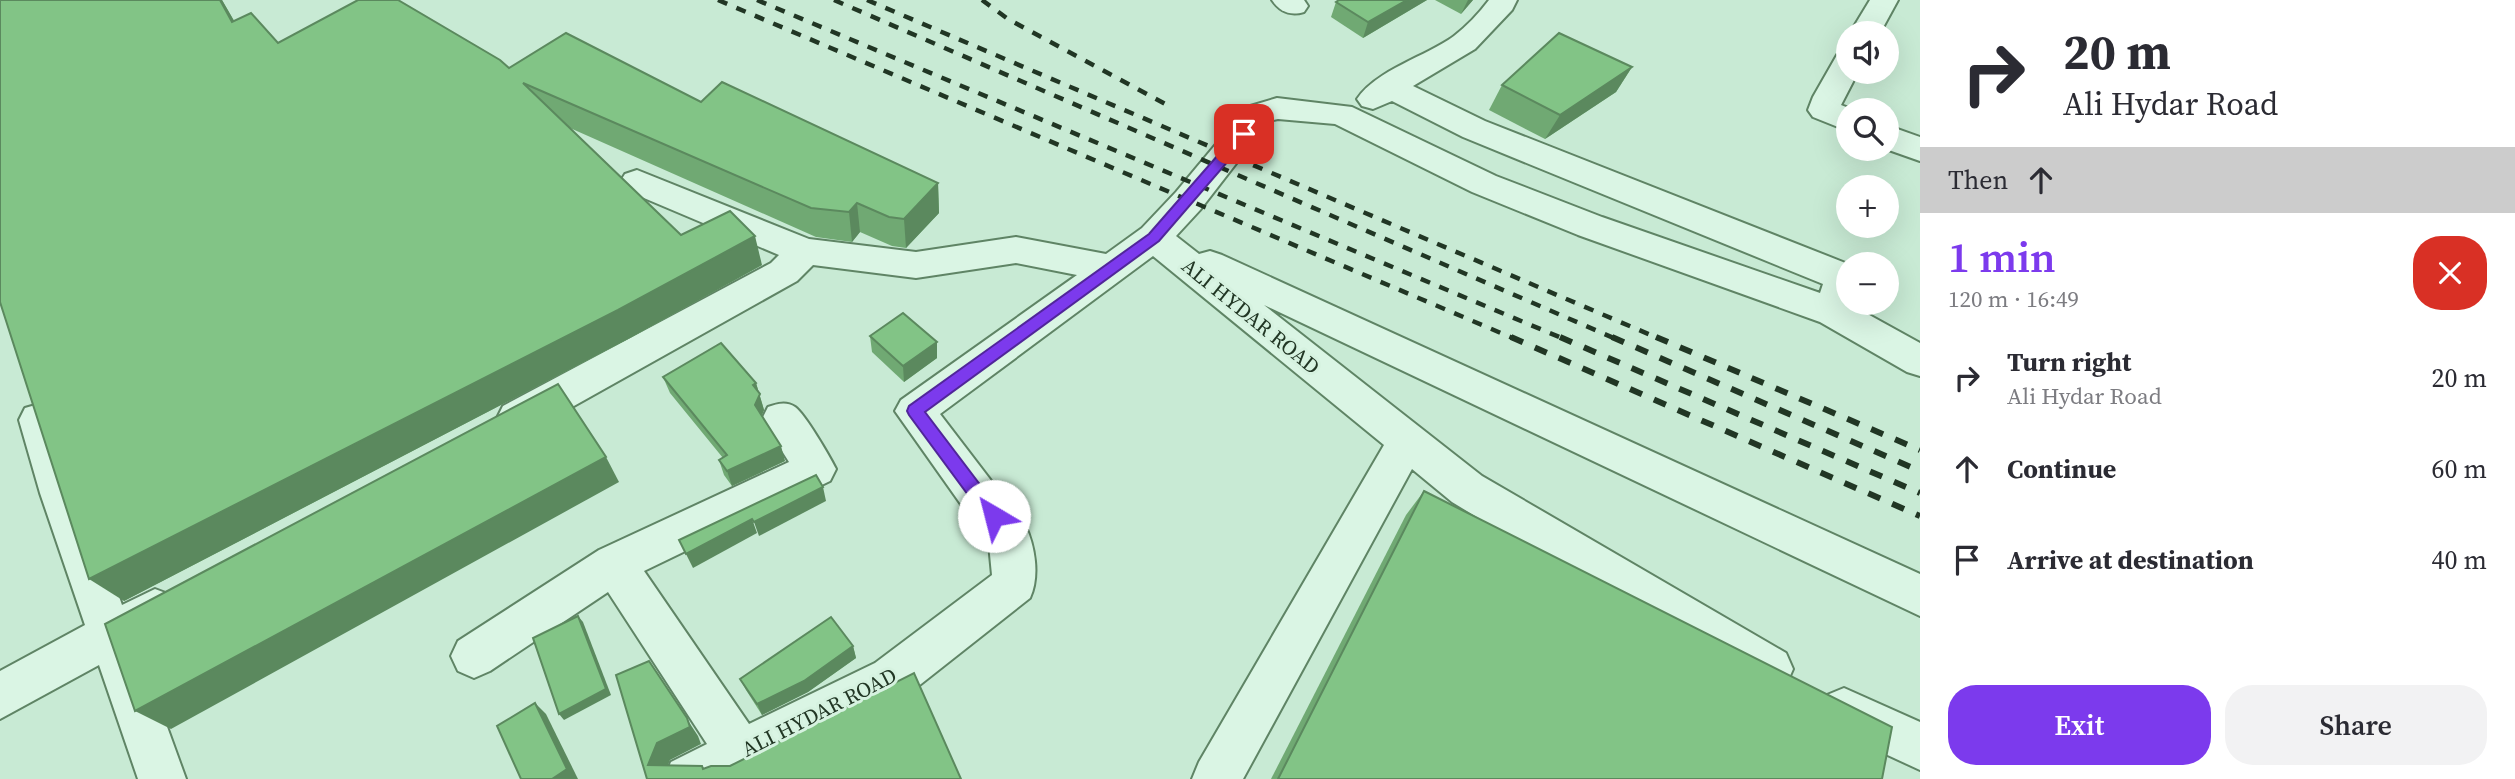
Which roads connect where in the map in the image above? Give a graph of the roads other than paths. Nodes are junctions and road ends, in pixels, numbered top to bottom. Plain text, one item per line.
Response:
1 (1503, 0) edge
2 (1884, 0) edge
3 (1872, 21) edge
4 (1836, 83) edge
5 (1390, 87) junction
6 (1341, 114) junction
7 (1836, 115) edge
8 (1899, 141) edge
9 (1920, 150) edge
10 (637, 182) dead end
11 (1154, 237) junction
12 (805, 251) junction
13 (1112, 268) junction
14 (1833, 312) junction
15 (1920, 361) edge
16 (29, 388) edge
17 (782, 419) dead end
18 (487, 435) edge
19 (1407, 441) junction
20 (614, 565) junction
21 (184, 595) edge
22 (1920, 596) edge
23 (112, 636) junction
24 (474, 656) dead end
25 (0, 696) edge
26 (1920, 746) edge
27 (740, 752) junction
28 (162, 779) edge
29 (688, 779) edge
30 (1216, 779) edge

1 - 5 street
2 - 3 street
4 - 7 street
5 - 6 street
5 - 14 street
6 - 11 street
6 - 14 street
8 - 9 street
10 - 12 street
11 - 13 street, ALI HYDAR ROAD
11 - 19 street, ALI HYDAR ROAD
11 - 22 street
12 - 13 street
12 - 18 street
13 - 27 street, ALI HYDAR ROAD
14 - 15 street
16 - 23 street
17 - 20 street
19 - 26 street, ALI HYDAR ROAD
19 - 30 street
20 - 24 street
20 - 27 street
21 - 23 street
23 - 25 street
23 - 28 street
27 - 29 street, ALI HYDAR ROAD

